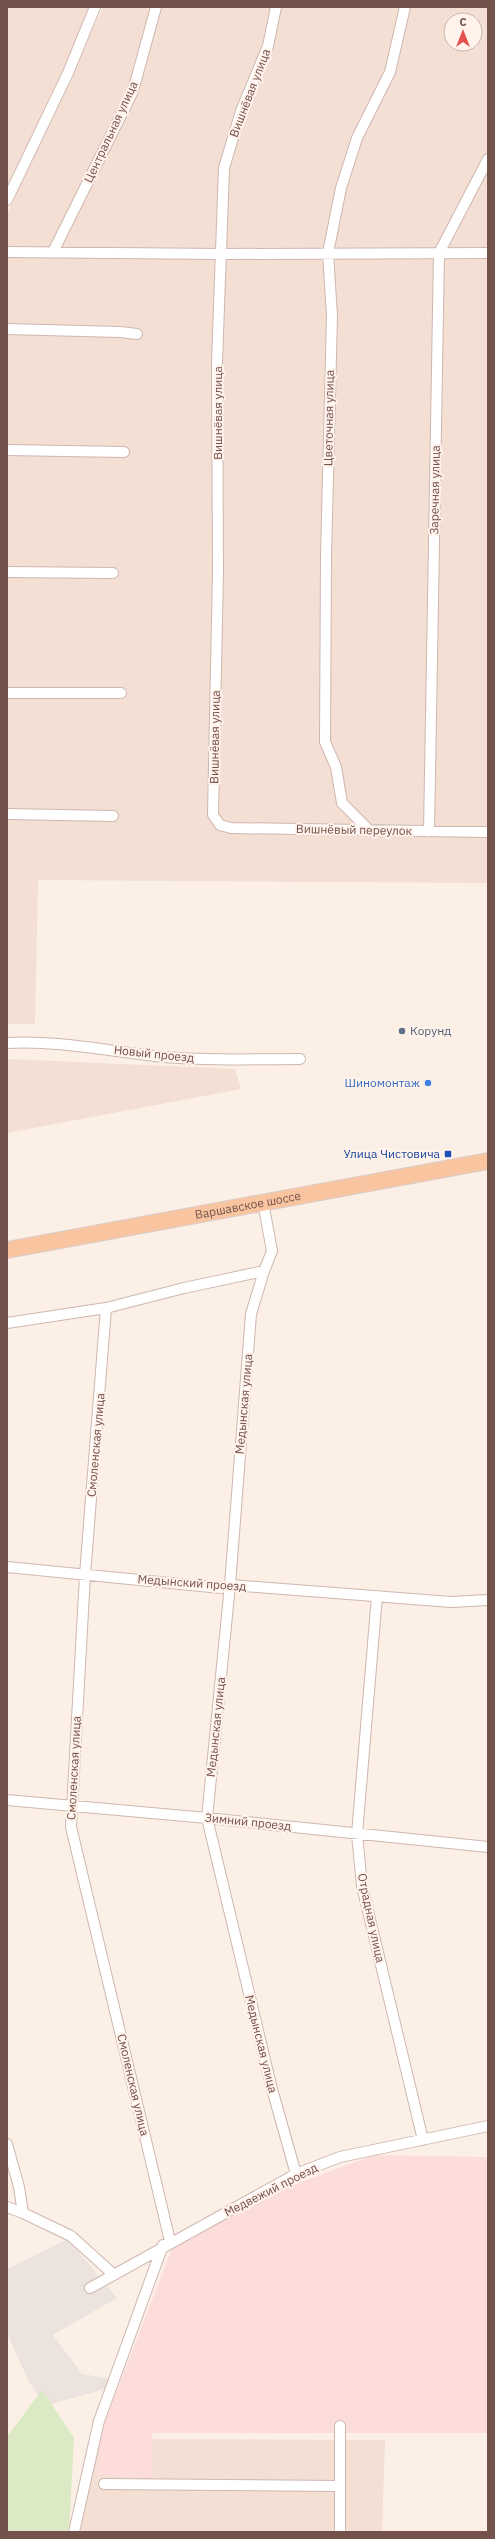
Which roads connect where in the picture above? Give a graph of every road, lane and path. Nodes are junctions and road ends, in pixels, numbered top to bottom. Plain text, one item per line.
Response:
1 (95, 7) edge
2 (156, 7) edge
3 (276, 7) edge
4 (405, 7) edge
5 (488, 160) edge
6 (7, 200) edge
7 (7, 252) edge
8 (53, 252) junction
9 (328, 253) junction
10 (439, 253) junction
11 (488, 253) edge
12 (221, 254) junction
13 (7, 329) edge
14 (137, 334) dead end
15 (7, 450) edge
16 (124, 452) dead end
17 (7, 572) edge
18 (113, 573) dead end
19 (7, 693) edge
20 (120, 693) dead end
21 (7, 814) edge
22 (113, 816) dead end
23 (220, 825) joint
24 (368, 829) junction
25 (430, 832) junction
26 (488, 832) edge
27 (7, 1043) edge
28 (300, 1059) dead end
29 (488, 1161) edge
30 (263, 1202) junction
31 (7, 1250) edge
32 (264, 1271) junction
33 (106, 1308) junction
34 (7, 1323) edge
35 (7, 1567) edge
36 (85, 1575) junction
37 (230, 1585) junction
38 (377, 1596) junction
39 (488, 1600) edge
40 (7, 1800) edge
41 (71, 1806) junction
42 (207, 1818) junction
43 (357, 1834) junction
44 (488, 1847) edge
45 (488, 2126) edge
46 (423, 2140) junction
47 (7, 2144) edge
48 (296, 2174) junction
49 (7, 2206) edge
50 (23, 2213) junction
51 (167, 2243) junction
52 (113, 2274) junction
53 (90, 2288) dead end
54 (340, 2426) dead end
55 (104, 2484) dead end
56 (340, 2486) junction
57 (74, 2532) edge
58 (340, 2532) edge

1 - 6 street
2 - 8 street, Центральная улица
3 - 12 street, Вишнёвая улица
4 - 9 street, Цветочная улица
5 - 10 street, Заречная улица
7 - 8 street
8 - 12 street
9 - 10 street
9 - 12 street
9 - 24 street, Цветочная улица
10 - 11 street
10 - 25 street, Заречная улица
12 - 23 street, Вишнёвая улица
13 - 14 street
15 - 16 street
17 - 18 street
19 - 20 street
21 - 22 street
23 - 24 street, Вишнёвый переулок
24 - 25 street, Вишнёвый переулок
25 - 26 street, Вишнёвый переулок
27 - 28 street, Новый проезд
29 - 30 main road, Варшавское шоссе
30 - 31 main road, Варшавское шоссе
30 - 32 street, Медынская улица
32 - 33 street
32 - 37 street, Медынская улица
33 - 34 street
33 - 36 street, Смоленская улица
35 - 36 street, Медынский проезд
36 - 37 street, Медынский проезд
36 - 41 street, Смоленская улица
37 - 38 street, Медынский проезд
37 - 42 street, Медынская улица
38 - 39 street, Медынский проезд
38 - 43 street, Отрадная улица
40 - 41 street, Зимний проезд
41 - 42 street, Зимний проезд
41 - 51 street, Смоленская улица
42 - 43 street, Зимний проезд
42 - 48 street, Медынская улица
43 - 44 street, Зимний проезд
43 - 46 street, Отрадная улица
45 - 46 street, Медвежий проезд
46 - 48 street, Медвежий проезд
47 - 50 street
48 - 51 street, Медвежий проезд
49 - 50 street
50 - 52 street
51 - 52 street, Медвежий проезд
51 - 57 street
52 - 53 street, Медвежий проезд
54 - 56 street
55 - 56 street
56 - 58 street

